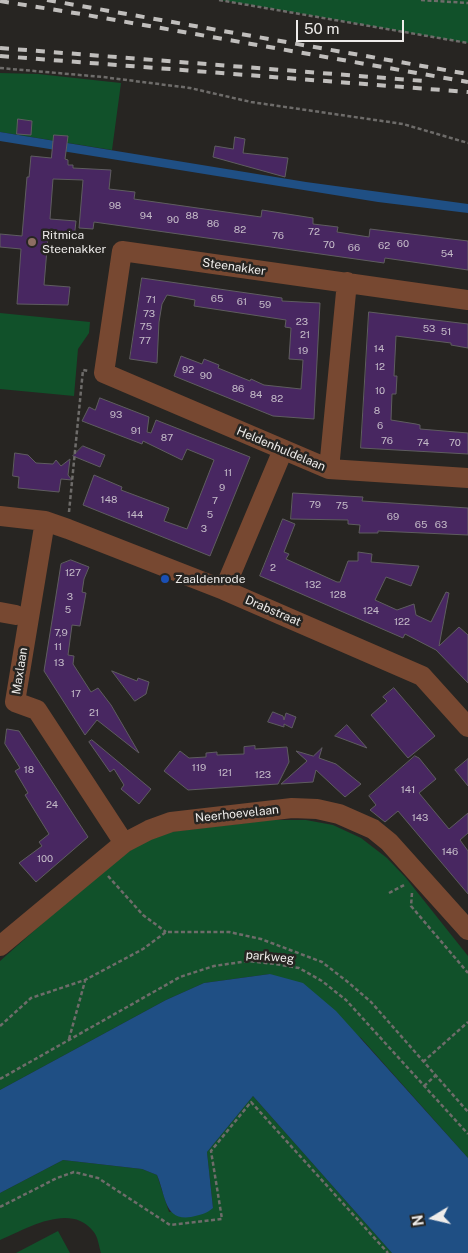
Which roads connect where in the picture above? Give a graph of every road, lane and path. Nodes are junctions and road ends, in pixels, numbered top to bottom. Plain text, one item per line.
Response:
1 (219, 0) edge
2 (421, 0) edge
3 (468, 4) edge
4 (468, 42) edge
5 (0, 68) edge
6 (468, 143) edge
7 (347, 282) junction
8 (468, 300) edge
9 (104, 374) junction
10 (283, 450) junction
11 (330, 469) junction
12 (468, 478) edge
13 (0, 516) edge
14 (45, 521) junction
15 (68, 528) junction
16 (224, 590) junction
17 (8, 704) edge
18 (468, 727) edge
19 (124, 843) junction
20 (99, 865) junction
21 (414, 875) junction
22 (389, 893) dead end
23 (468, 930) edge
24 (166, 932) junction
25 (0, 946) edge
26 (468, 973) edge
27 (85, 980) junction
28 (468, 1022) edge
29 (0, 1026) edge
30 (69, 1040) junction
31 (423, 1062) junction
32 (435, 1076) junction
33 (0, 1079) edge
34 (424, 1086) junction
35 (468, 1112) edge
36 (468, 1134) edge
37 (0, 1207) edge
38 (388, 1253) edge

1 - 4 path
2 - 3 path
5 - 6 path
7 - 8 street, Steenakker
7 - 9 street, Steenakker
7 - 11 street
9 - 10 street, Heldenhuldelaan
9 - 15 path
10 - 11 street, Heldenhuldelaan
10 - 16 street
11 - 12 street, Heldenhuldelaan
13 - 14 street, Drabstraat
14 - 15 street, Drabstraat
14 - 17 street, Maxlaan
15 - 16 street, Drabstraat
16 - 18 street, Drabstraat
17 - 19 street, Maxlaan
19 - 20 street, Neerhoevelaan
19 - 21 street, Neerhoevelaan
20 - 24 path
20 - 25 street, Neerhoevelaan
21 - 22 path
21 - 23 street, Neerhoevelaan
21 - 26 path
24 - 27 path
24 - 31 path
27 - 29 path
27 - 30 path
28 - 31 path
30 - 33 path, parkweg
30 - 34 path, parkweg
31 - 32 path
32 - 34 path
32 - 35 path
34 - 36 path, parkweg
37 - 38 path

